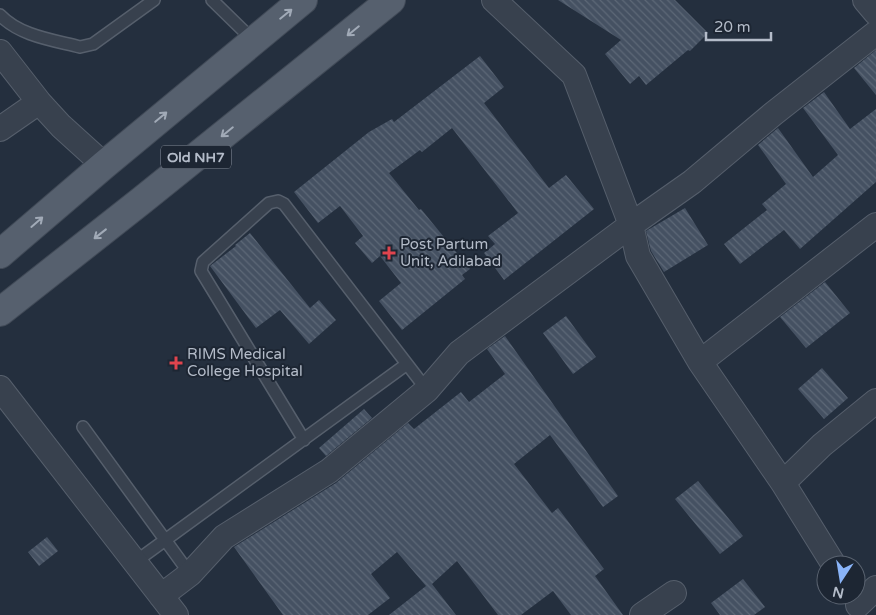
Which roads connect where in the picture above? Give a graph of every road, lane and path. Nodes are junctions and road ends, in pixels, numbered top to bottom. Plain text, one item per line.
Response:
1 (154, 0) edge
2 (212, 0) edge
3 (303, 0) edge
4 (391, 0) edge
5 (494, 0) edge
6 (865, 0) edge
7 (876, 13) edge
8 (0, 15) edge
9 (876, 33) edge
10 (254, 41) junction
11 (0, 52) edge
12 (39, 102) junction
13 (0, 129) edge
14 (104, 165) junction
15 (631, 225) junction
16 (876, 225) edge
17 (0, 254) edge
18 (0, 312) edge
19 (700, 362) junction
20 (407, 364) junction
21 (0, 388) edge
22 (427, 390) junction
23 (876, 401) edge
24 (83, 427) dead end
25 (304, 440) junction
26 (784, 483) junction
27 (164, 540) junction
28 (828, 555) edge
29 (135, 562) junction
30 (190, 574) junction
31 (876, 588) edge
32 (674, 593) dead end
33 (161, 596) junction
34 (866, 597) edge
35 (176, 615) edge
36 (642, 615) edge

1 - 8 lane
2 - 10 lane
10 -> 3 main road, Old NH7
4 -> 18 main road, Old NH7
5 - 15 street
6 - 7 street
9 - 15 street
14 -> 10 main road, Old NH7
11 - 12 street
12 - 13 street
12 - 14 street
17 -> 14 main road, Old NH7
15 - 19 street
15 - 22 street
16 - 19 street
19 - 26 street
20 - 22 lane
20 - 25 lane
20 - 25 lane
21 - 29 street
22 - 30 street
23 - 26 street
24 - 27 lane
25 - 27 lane
26 - 28 street
27 - 29 lane
27 - 30 lane
29 - 33 street
30 - 33 street
31 - 34 street
32 - 36 street
33 - 35 street

